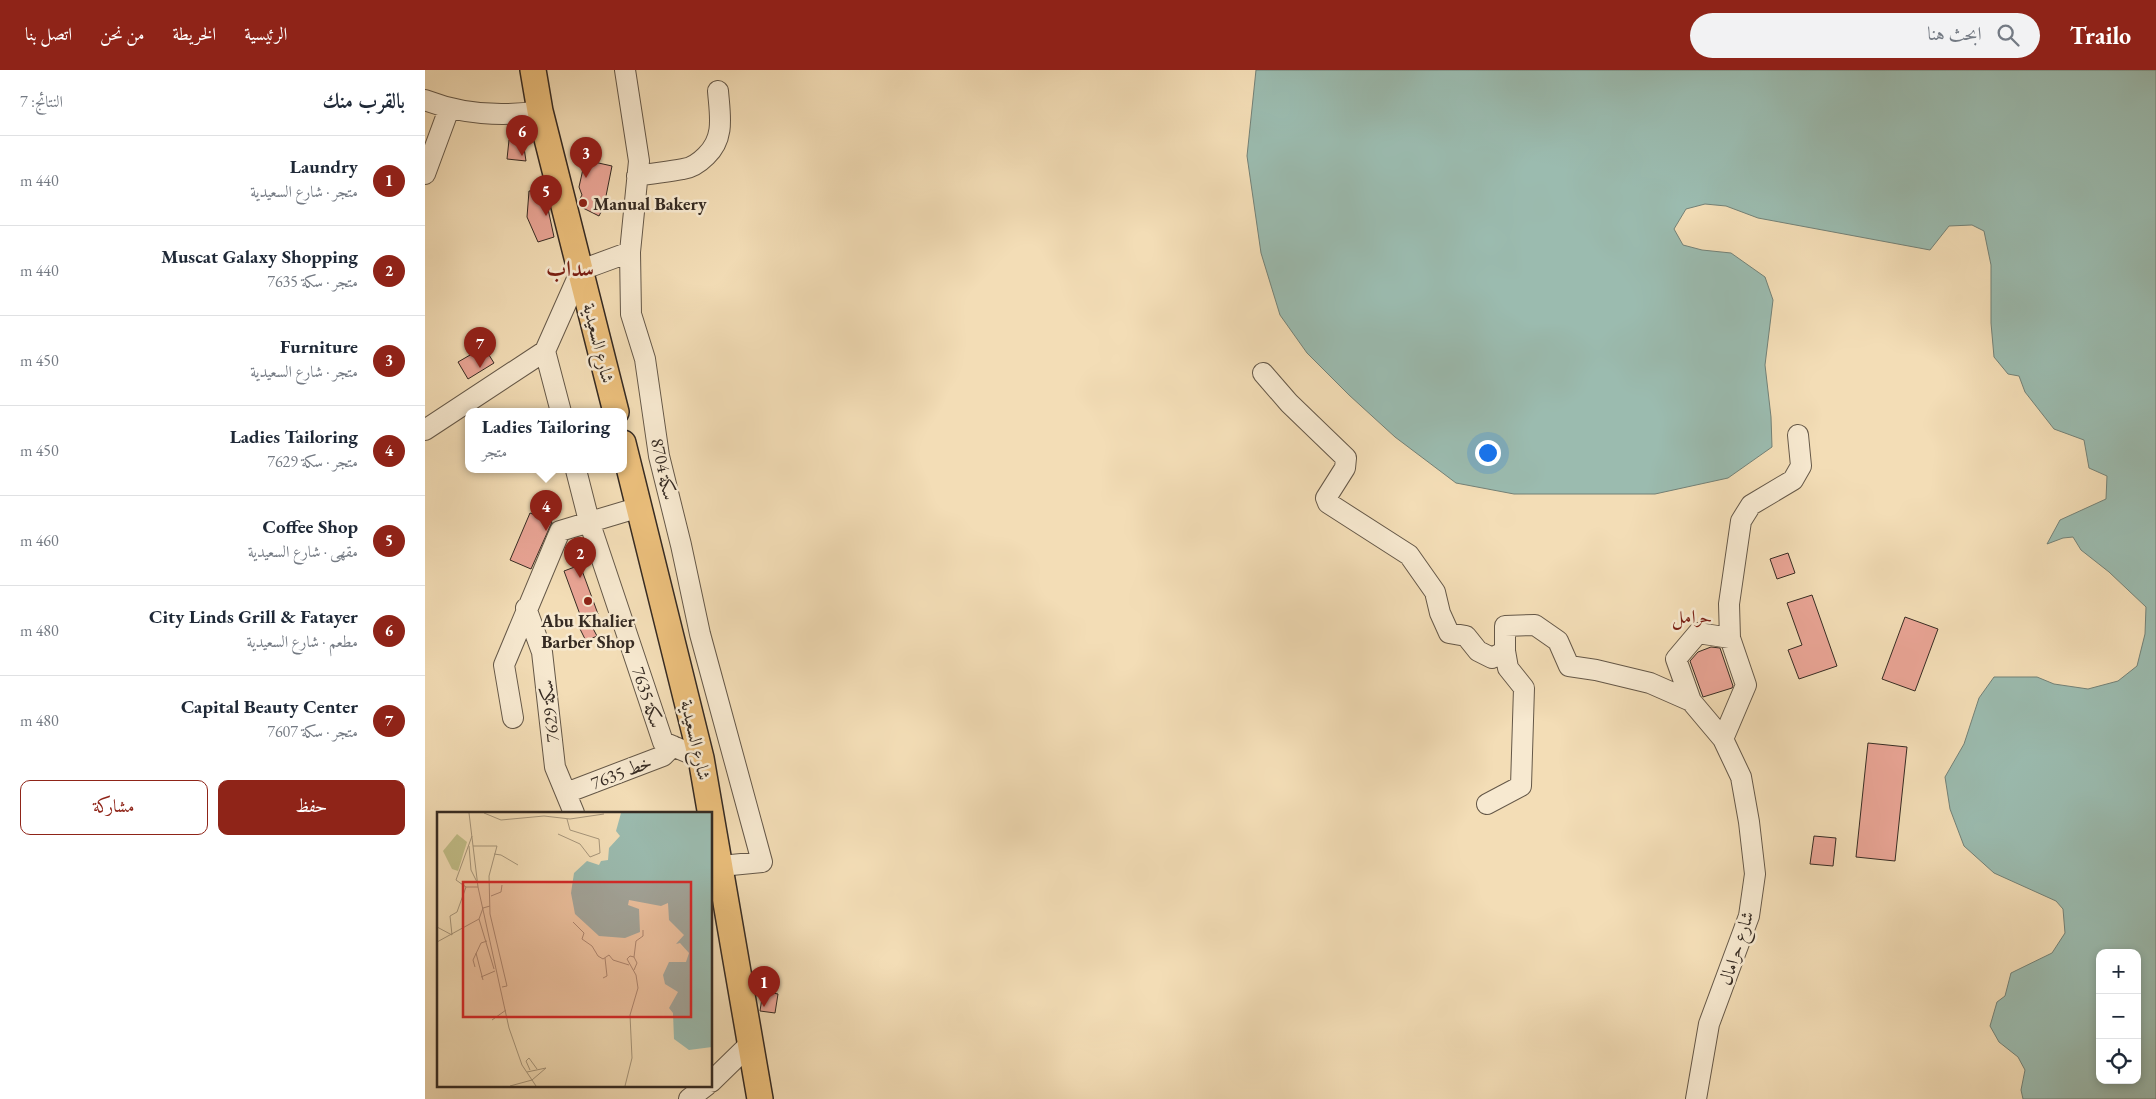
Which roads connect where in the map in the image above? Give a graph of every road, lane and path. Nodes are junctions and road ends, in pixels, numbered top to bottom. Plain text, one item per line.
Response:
1 (533, 70) edge
2 (625, 70) edge
3 (718, 91) dead end
4 (425, 100) edge
5 (449, 109) junction
6 (540, 111) junction
7 (425, 174) edge
8 (637, 176) junction
9 (630, 252) junction
10 (581, 270) junction
11 (545, 351) junction
12 (1263, 373) dead end
13 (560, 408) edge
14 (615, 408) edge
15 (425, 430) edge
16 (1798, 435) dead end
17 (627, 454) edge
18 (659, 456) junction
19 (627, 458) edge
20 (577, 473) edge
21 (640, 507) junction
22 (589, 521) junction
23 (527, 608) junction
24 (1729, 638) junction
25 (1505, 650) junction
26 (1691, 702) junction
27 (513, 718) dead end
28 (1723, 738) junction
29 (673, 746) junction
30 (701, 758) junction
31 (566, 793) junction
32 (1487, 804) dead end
33 (574, 812) edge
34 (711, 812) edge
35 (713, 823) edge
36 (721, 866) junction
37 (749, 1044) junction
38 (713, 1080) edge
39 (706, 1086) edge
40 (689, 1099) edge
41 (760, 1099) edge
42 (1696, 1099) edge

1 - 6 main road, شارع السعيدية
2 - 8 street, سكة 8704
3 - 8 street
4 - 5 street
5 - 6 street
5 - 7 street
6 - 10 main road, شارع السعيدية
8 - 9 street, سكة 8704
9 - 10 street
9 - 18 street, سكة 8704
10 - 11 street
10 - 14 main road, شارع السعيدية
11 - 13 street
11 - 15 street
12 - 25 street
16 - 24 street
17 - 18 street
18 - 36 street, سكة 8704
19 - 21 main road, شارع السعيدية
20 - 22 street, سكة 7635
21 - 22 street, سكة 7629
21 - 30 main road, شارع السعيدية
22 - 23 street, سكة 7629
22 - 29 street, سكة 7635
23 - 27 street, سكة 7629
23 - 31 street, سكة 7629
24 - 26 street, شارع حرامال
24 - 28 street
25 - 26 street
25 - 32 street
26 - 28 street, شارع حرامال
28 - 42 street, شارع حرامال
29 - 30 street, سكة 7635
29 - 31 street, 7635 خط
30 - 34 main road, شارع السعيدية
31 - 33 street, سكة 7629
35 - 36 main road, شارع السعيدية
36 - 37 main road, شارع السعيدية
37 - 38 street
37 - 41 main road, شارع السعيدية
39 - 40 street

